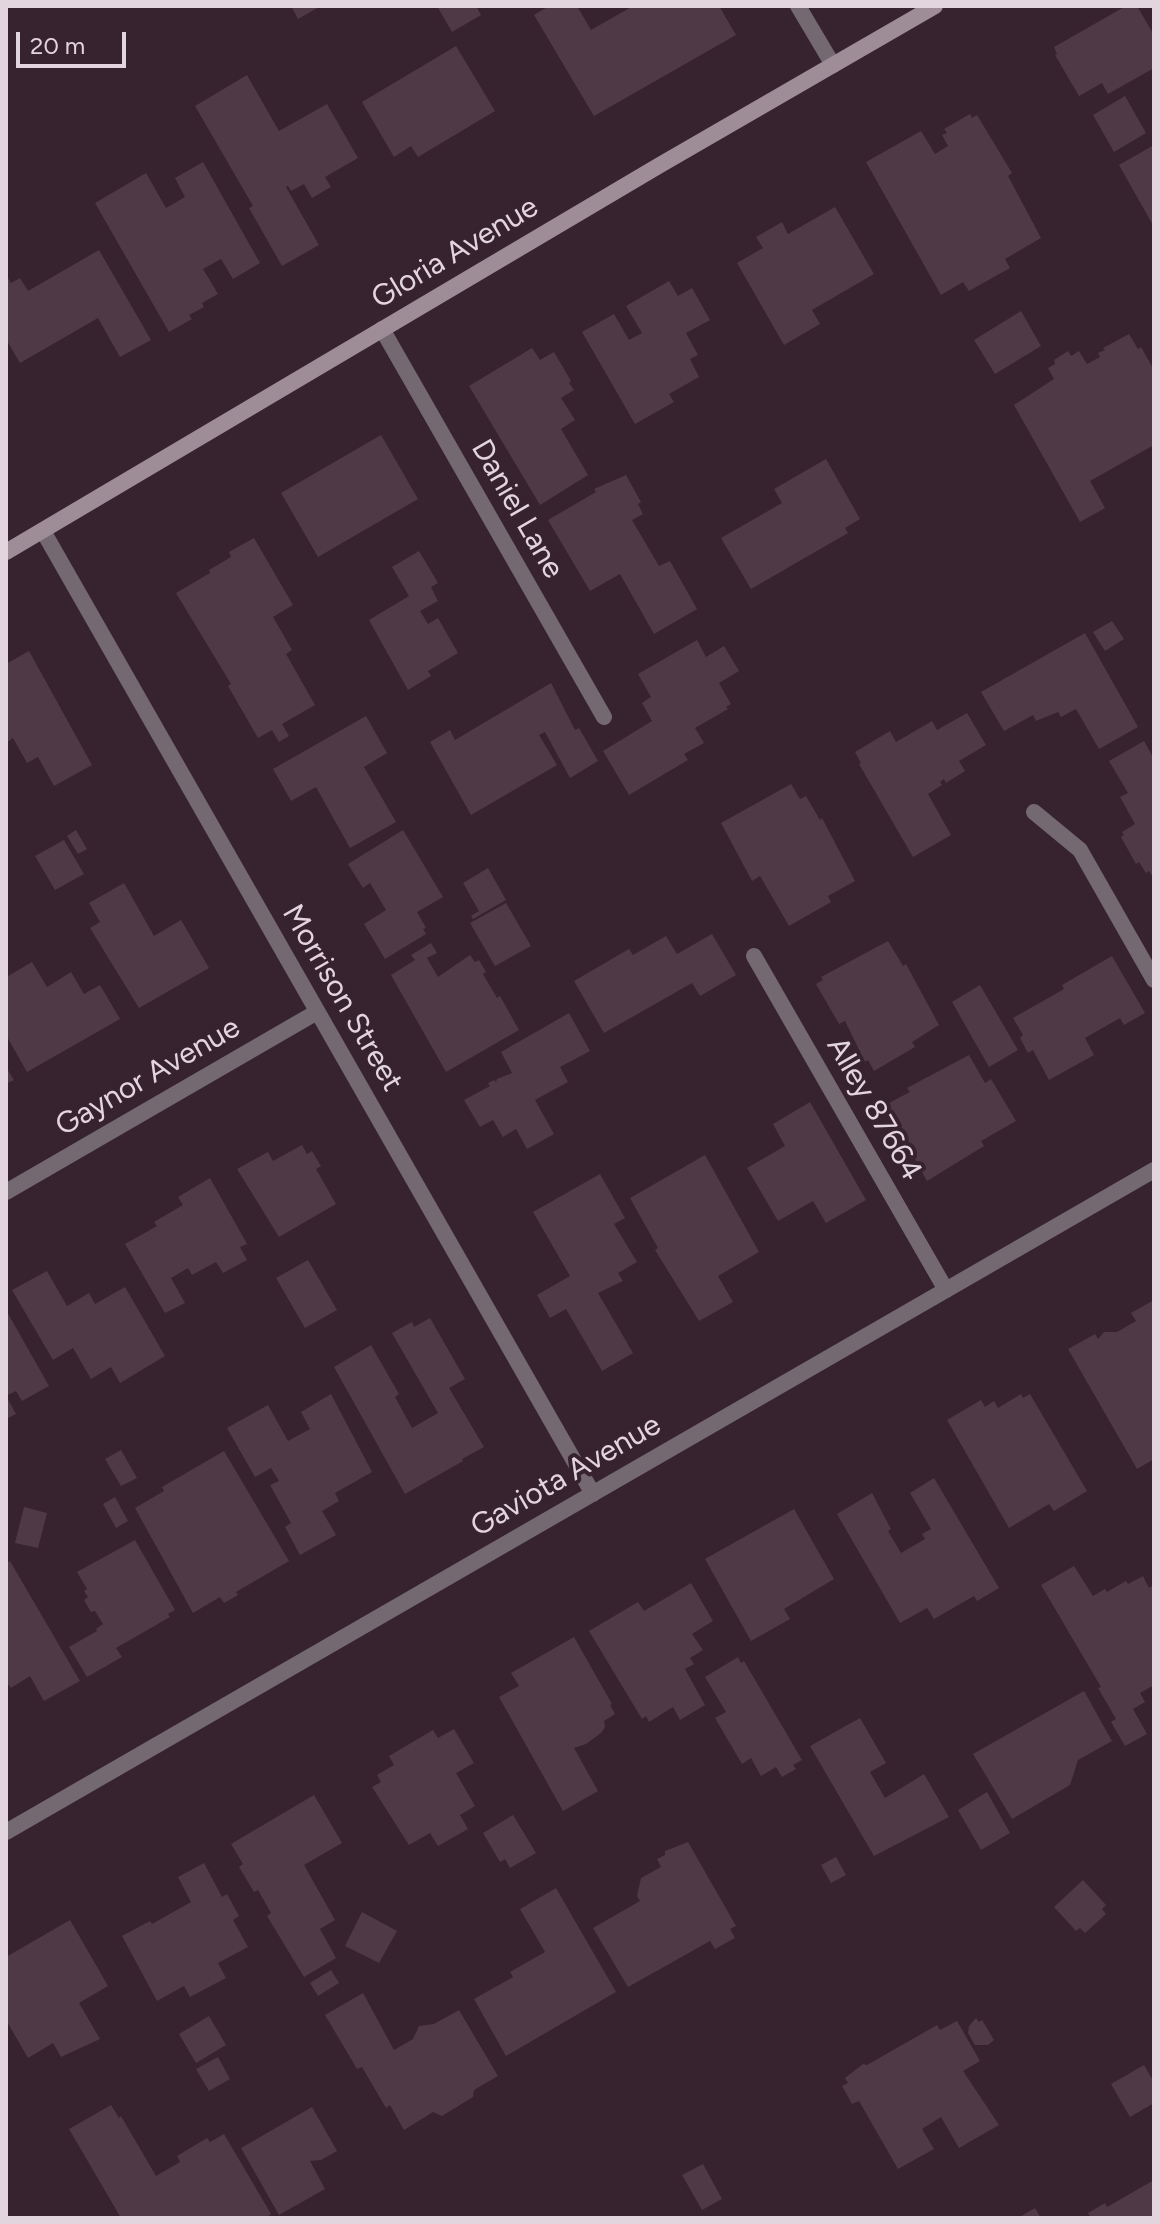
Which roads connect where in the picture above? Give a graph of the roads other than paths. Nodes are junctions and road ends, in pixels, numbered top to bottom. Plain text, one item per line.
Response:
1 (798, 6) edge
2 (935, 6) edge
3 (833, 65) junction
4 (382, 329) junction
5 (43, 531) junction
6 (6, 552) edge
7 (604, 717) dead end
8 (1034, 812) dead end
9 (754, 956) dead end
10 (1154, 980) edge
11 (317, 1012) junction
12 (1154, 1170) edge
13 (6, 1192) edge
14 (946, 1290) junction
15 (593, 1494) junction
16 (6, 1832) edge

1 - 3 street
2 - 3 street, Gloria Avenue
3 - 4 street, Gloria Avenue
4 - 5 street, Gloria Avenue
4 - 7 street, Daniel Lane
5 - 6 street, Gloria Avenue
5 - 11 street, Morrison Street
8 - 10 street
9 - 14 street, Alley 87664
11 - 13 street, Gaynor Avenue
11 - 15 street, Morrison Street
12 - 14 street, Gaviota Avenue
14 - 15 street, Gaviota Avenue
15 - 16 street, Gaviota Avenue

